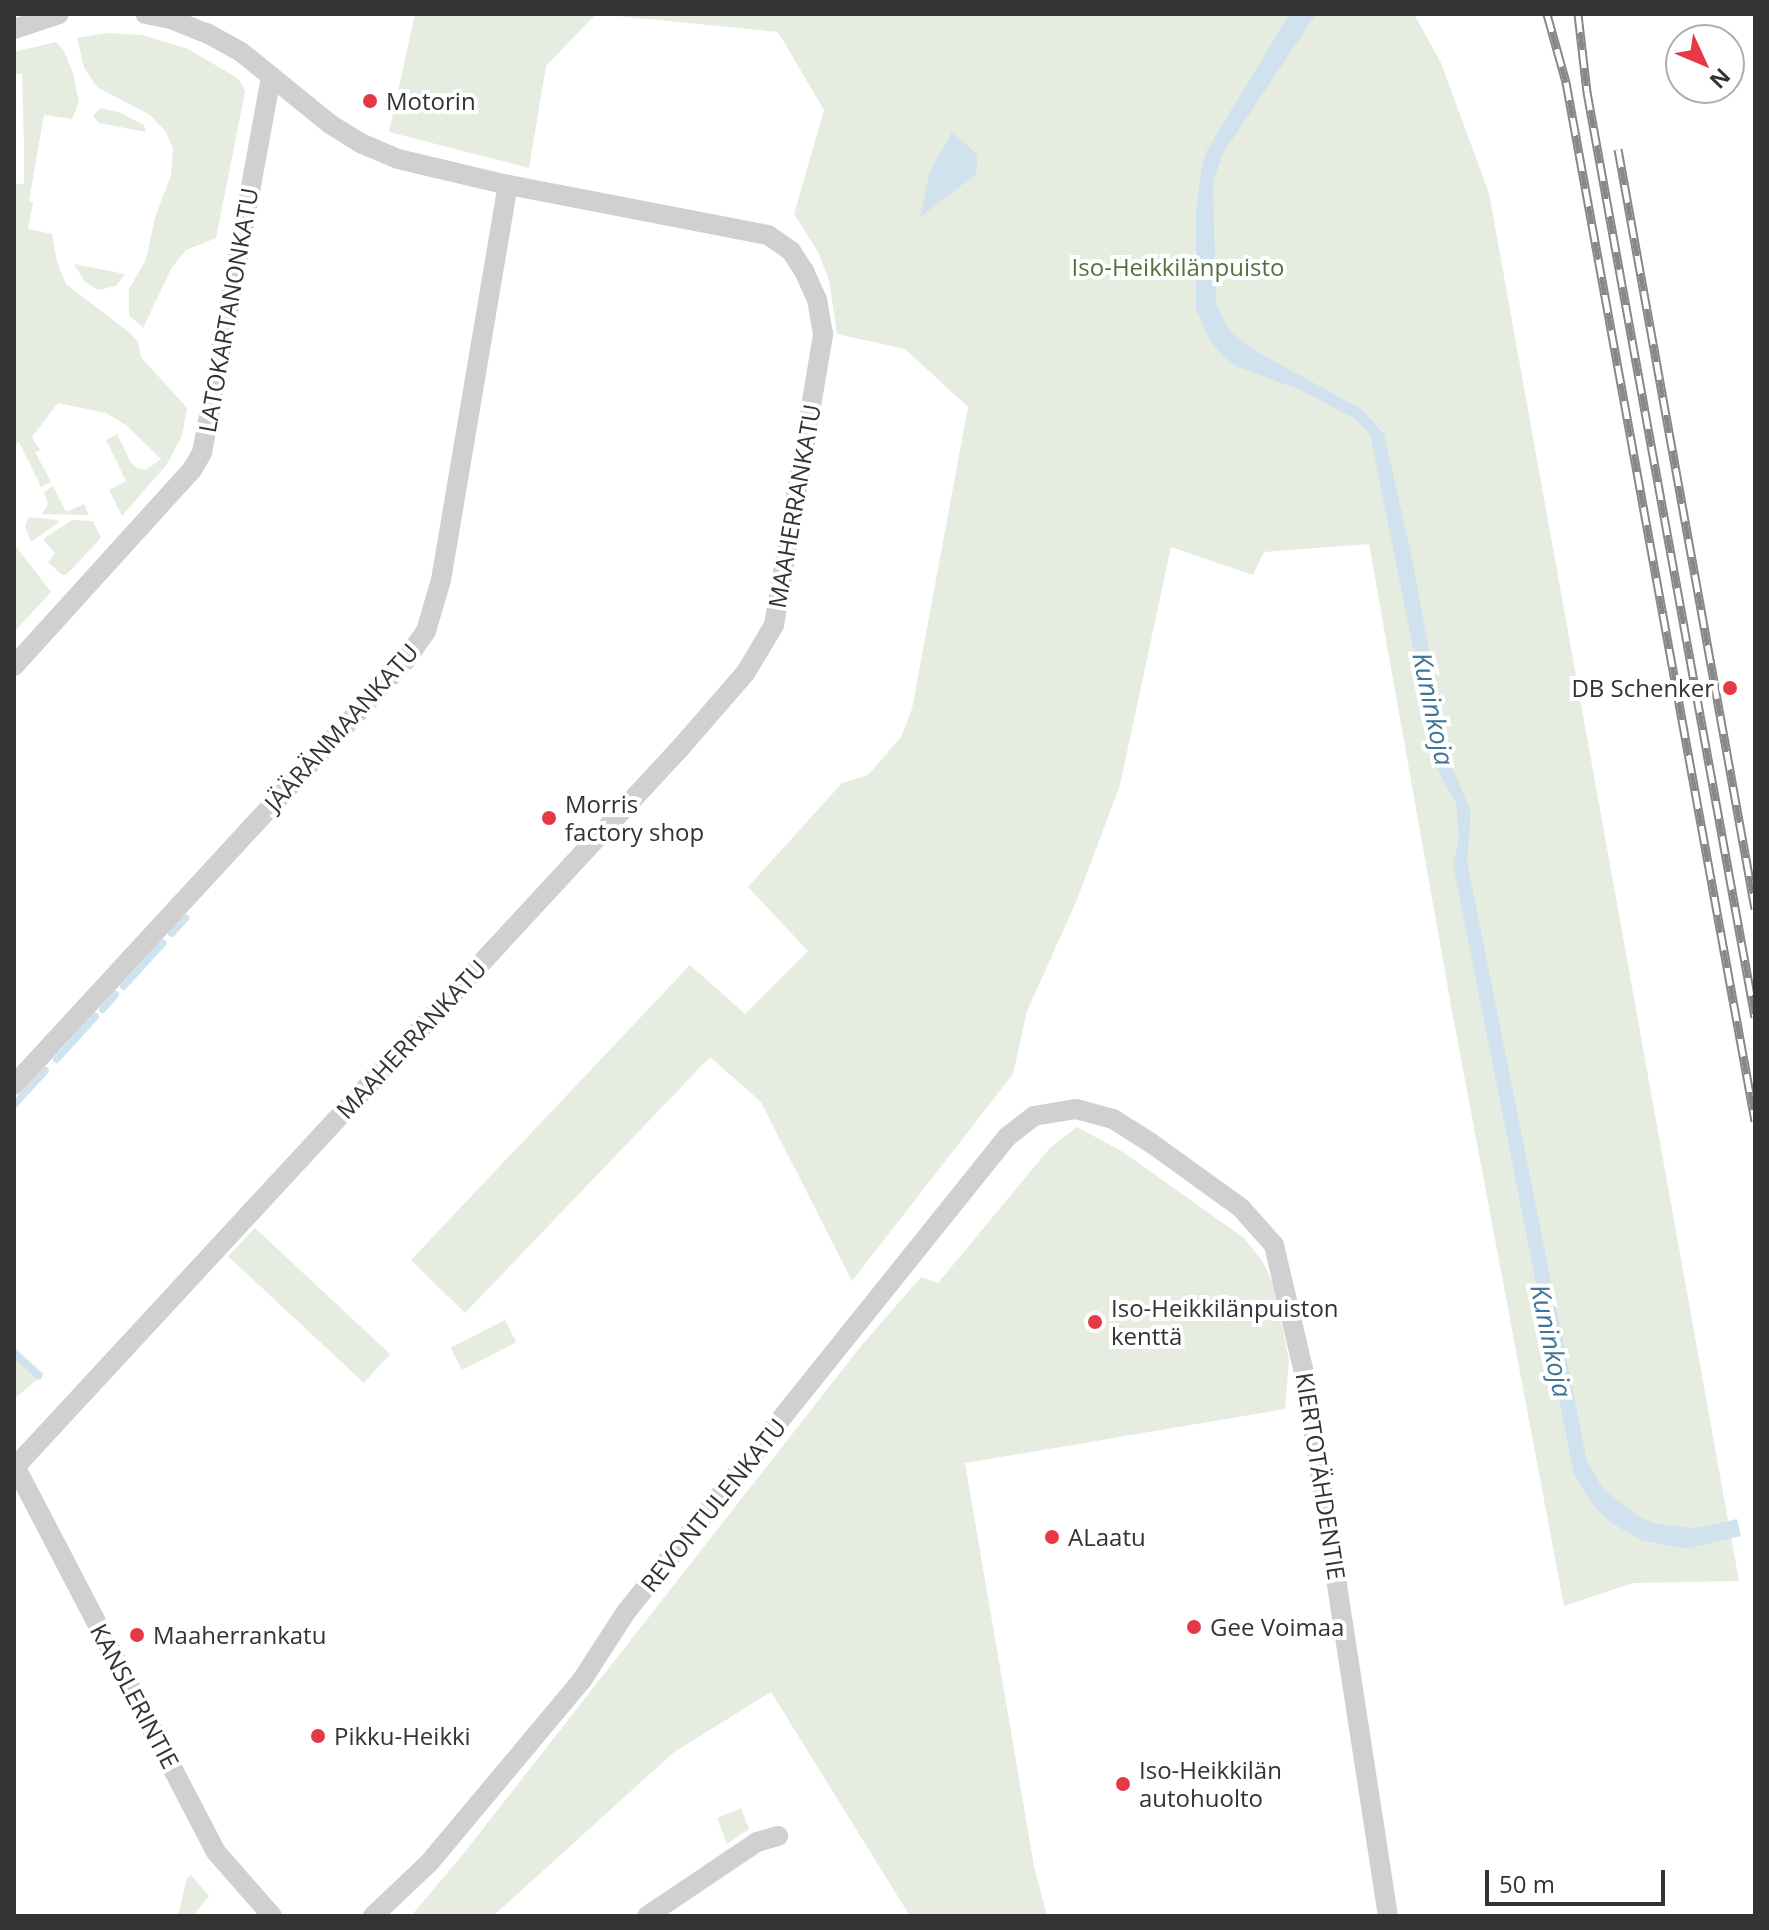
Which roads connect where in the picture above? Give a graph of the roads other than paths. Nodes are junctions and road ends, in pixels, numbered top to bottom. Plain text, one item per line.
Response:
1 (59, 14) edge
2 (145, 14) edge
3 (14, 29) edge
4 (271, 76) junction
5 (508, 185) junction
6 (14, 666) edge
7 (14, 1085) edge
8 (1063, 1110) joint
9 (15, 1465) edge
10 (778, 1836) dead end
11 (272, 1916) edge
12 (373, 1916) edge
13 (647, 1916) edge
14 (1388, 1916) edge

1 - 3 street
2 - 4 street, MAAHERRANKATU
4 - 5 street, MAAHERRANKATU
4 - 6 street, LATOKARTANONKATU
5 - 7 street, JÄÄRÄNMAANKATU
5 - 9 street, MAAHERRANKATU
8 - 12 street, REVONTULENKATU
8 - 14 street, KIERTOTÄHDENTIE
9 - 11 street, KANSLERINTIE
10 - 13 street

